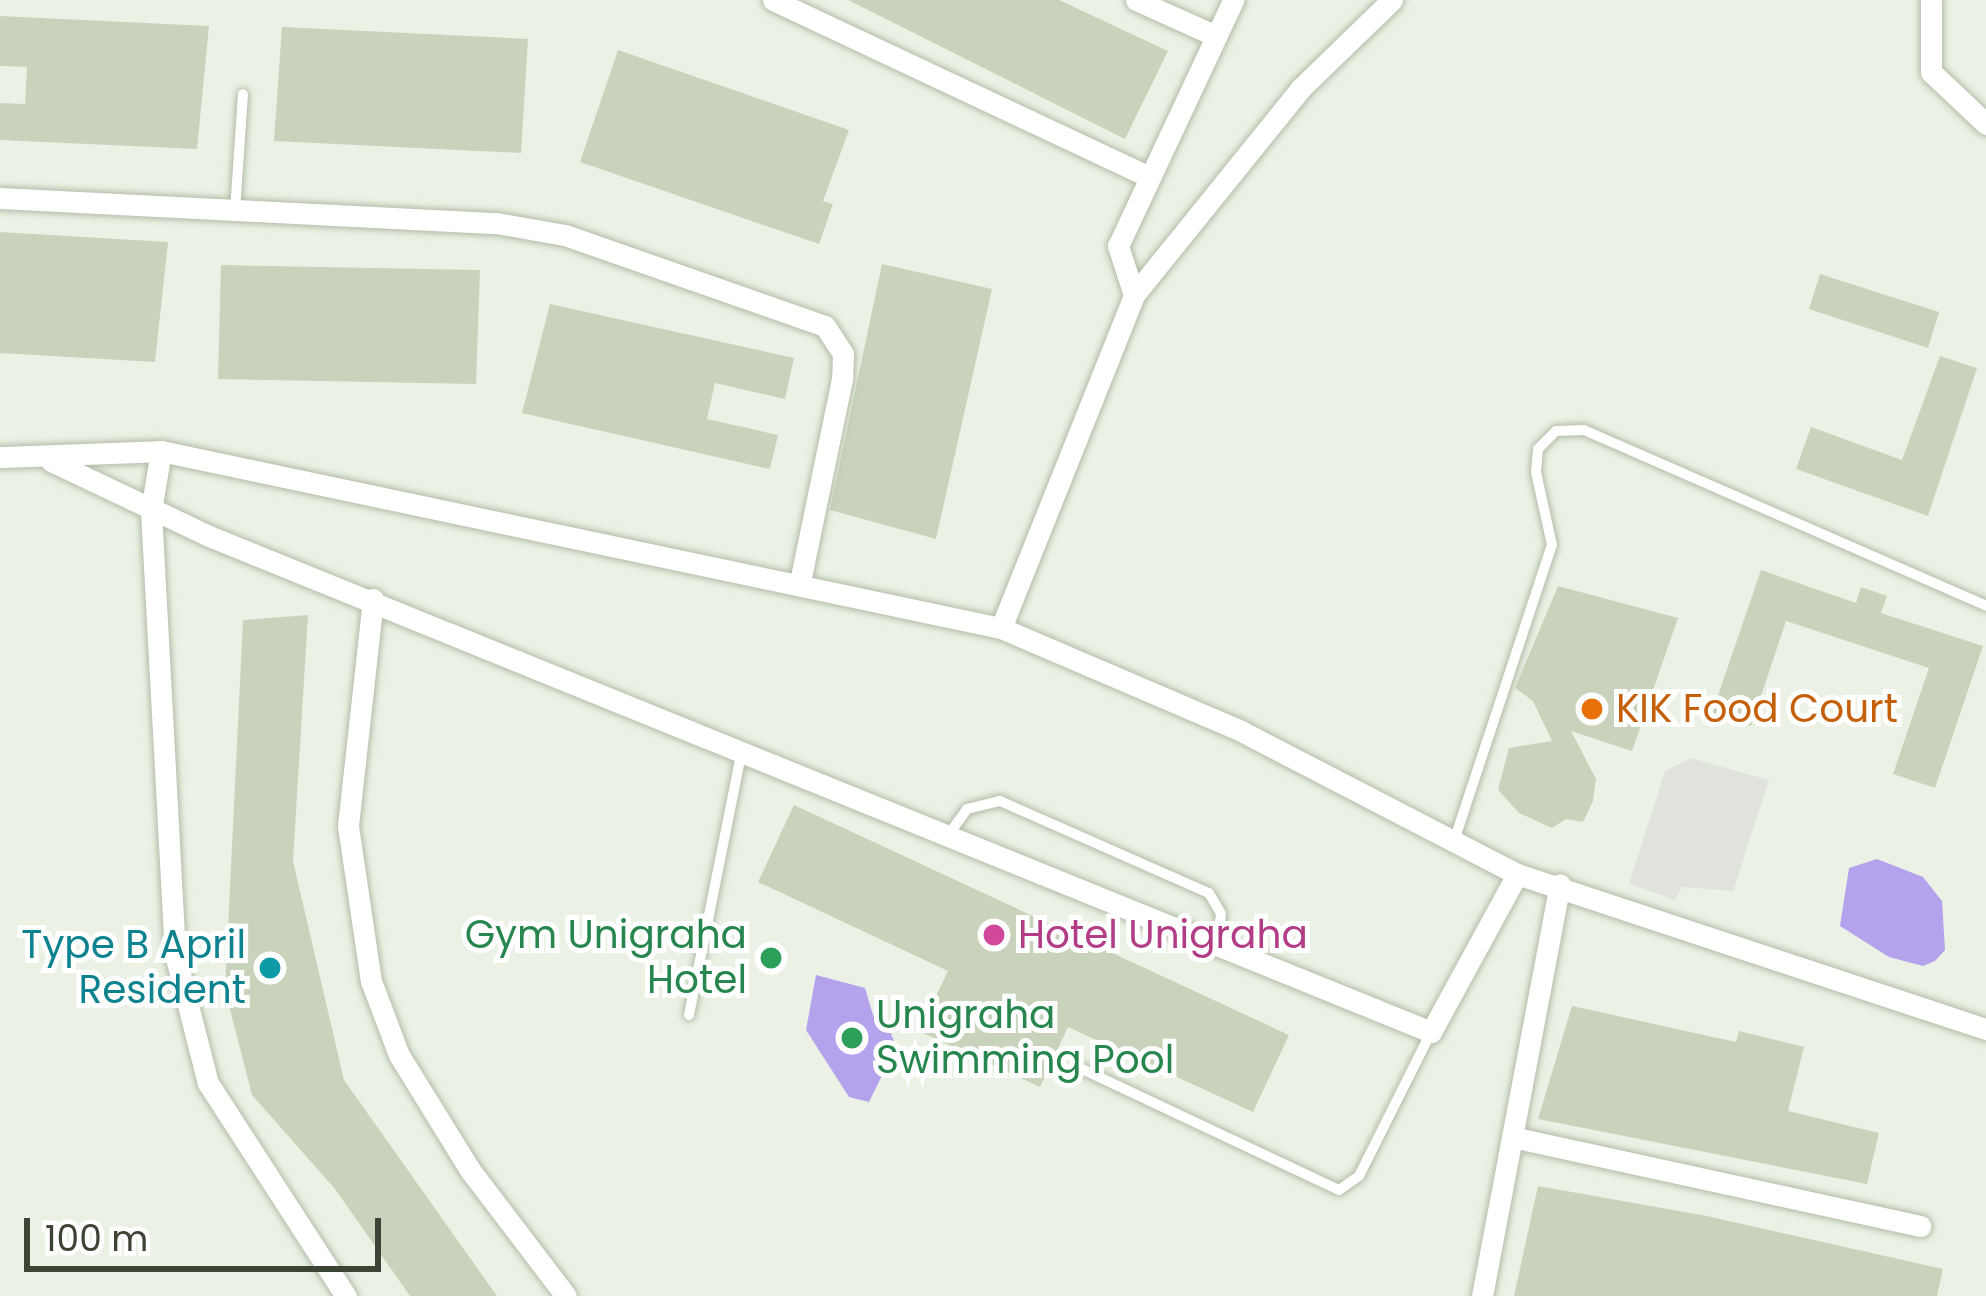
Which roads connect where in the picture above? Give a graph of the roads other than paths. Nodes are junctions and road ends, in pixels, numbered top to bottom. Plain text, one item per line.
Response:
1 (773, 0) edge
2 (1136, 0) edge
3 (1233, 0) edge
4 (1392, 0) edge
5 (1931, 0) edge
6 (1216, 36) junction
7 (243, 94) dead end
8 (1986, 124) edge
9 (1149, 177) junction
10 (0, 198) edge
11 (235, 211) junction
12 (1134, 295) junction
13 (161, 451) junction
14 (0, 457) edge
15 (51, 461) junction
16 (151, 511) junction
17 (799, 586) junction
18 (373, 599) junction
19 (1986, 606) edge
20 (1001, 628) junction
21 (742, 751) junction
22 (950, 834) junction
23 (1454, 841) junction
24 (1517, 874) junction
25 (1560, 884) junction
26 (1217, 943) junction
27 (689, 1016) dead end
28 (1986, 1029) edge
29 (1431, 1032) junction
30 (1082, 1069) dead end
31 (1512, 1137) junction
32 (1920, 1226) dead end
33 (346, 1296) edge
34 (566, 1296) edge
35 (1482, 1296) edge

1 - 9 street
2 - 6 street
3 - 6 street
4 - 12 street
5 - 8 street
6 - 9 street
7 - 11 lane
9 - 12 street
10 - 11 street
11 - 17 street
12 - 20 street
13 - 15 street
13 - 16 street
13 - 17 street
14 - 15 street
15 - 16 street
16 - 18 street
16 - 33 street
17 - 20 street
18 - 21 street
18 - 34 street
19 - 23 lane
20 - 23 street
21 - 22 street
21 - 27 lane
22 - 26 street
22 - 26 lane
23 - 24 street
24 - 25 street
24 - 29 street
25 - 28 street
25 - 31 street
26 - 29 street
29 - 30 lane
31 - 32 street
31 - 35 street

